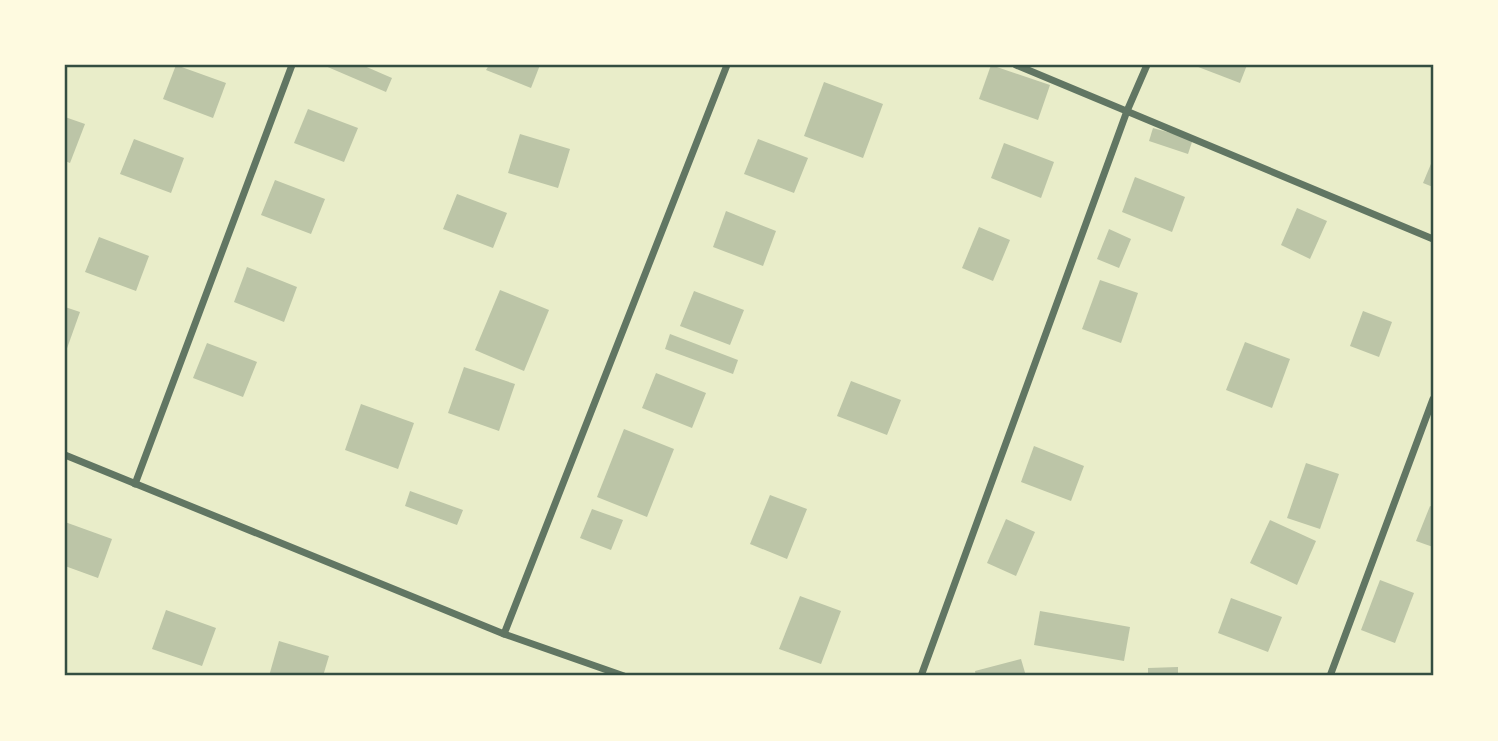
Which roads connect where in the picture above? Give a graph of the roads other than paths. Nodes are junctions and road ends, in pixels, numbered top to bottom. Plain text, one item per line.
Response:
1 (292, 65) edge
2 (727, 65) edge
3 (1016, 65) edge
4 (1147, 65) edge
5 (1127, 111) junction
6 (1433, 239) edge
7 (1433, 399) edge
8 (65, 455) edge
9 (135, 484) junction
10 (504, 634) junction
11 (624, 676) edge
12 (921, 676) edge
13 (1330, 676) edge

1 - 9 street
2 - 10 street
3 - 5 street
4 - 5 street
5 - 6 street
5 - 12 street
7 - 13 street
8 - 9 street
9 - 10 street
10 - 11 street

